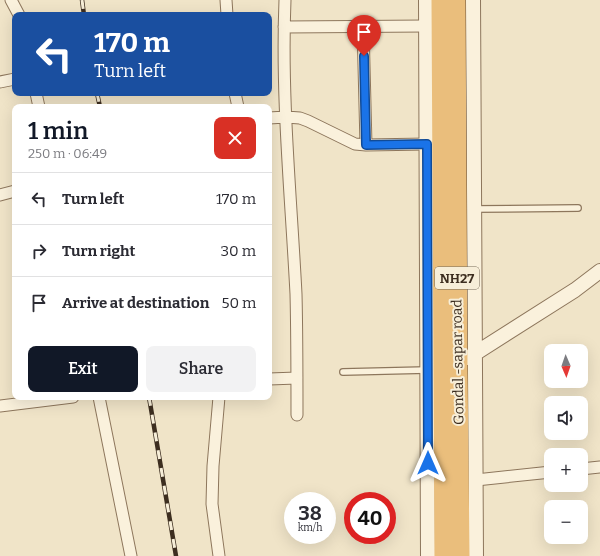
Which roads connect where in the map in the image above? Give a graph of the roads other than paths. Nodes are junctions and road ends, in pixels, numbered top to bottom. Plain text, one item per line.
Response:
1 (12, 0) edge
2 (226, 0) edge
3 (285, 0) edge
4 (426, 0) edge
5 (441, 0) edge
6 (456, 0) edge
7 (473, 0) edge
8 (18, 12) edge
9 (227, 12) edge
10 (363, 26) junction
11 (426, 26) junction
12 (284, 27) junction
13 (12, 80) edge
14 (0, 82) edge
15 (286, 116) junction
16 (272, 118) edge
17 (427, 144) junction
18 (366, 145) junction
19 (12, 192) edge
20 (0, 195) edge
21 (578, 208) dead end
22 (474, 209) junction
23 (600, 271) edge
24 (475, 355) junction
25 (443, 367) junction
26 (343, 372) dead end
27 (297, 378) junction
28 (272, 379) edge
29 (49, 400) edge
30 (100, 400) edge
31 (219, 400) edge
32 (0, 406) edge
33 (297, 415) dead end
34 (600, 467) edge
35 (588, 468) edge
36 (544, 473) edge
37 (476, 480) junction
38 (131, 556) edge
39 (219, 556) edge
40 (428, 556) edge
41 (444, 556) edge
42 (460, 556) edge
43 (476, 556) edge

1 - 8 street
2 - 9 street
3 - 12 street
4 - 11 street
5 - 25 highway, NH27
6 - 25 highway, Gondal -sapar road / NH27
7 - 22 street
10 - 11 street
10 - 12 street
10 - 18 street
11 - 17 street
12 - 15 street
13 - 14 street
15 - 16 street
15 - 18 street
15 - 27 street
17 - 18 street
17 - 25 street
19 - 20 street
21 - 22 lane
22 - 24 street
23 - 24 street
24 - 25 street
24 - 37 street
25 - 26 lane
25 - 40 street
25 - 41 highway, NH27
25 - 42 highway, Gondal -sapar road / NH27
27 - 28 street
27 - 33 street
29 - 32 street
30 - 38 street
31 - 39 street
34 - 35 street
36 - 37 street
37 - 43 street

